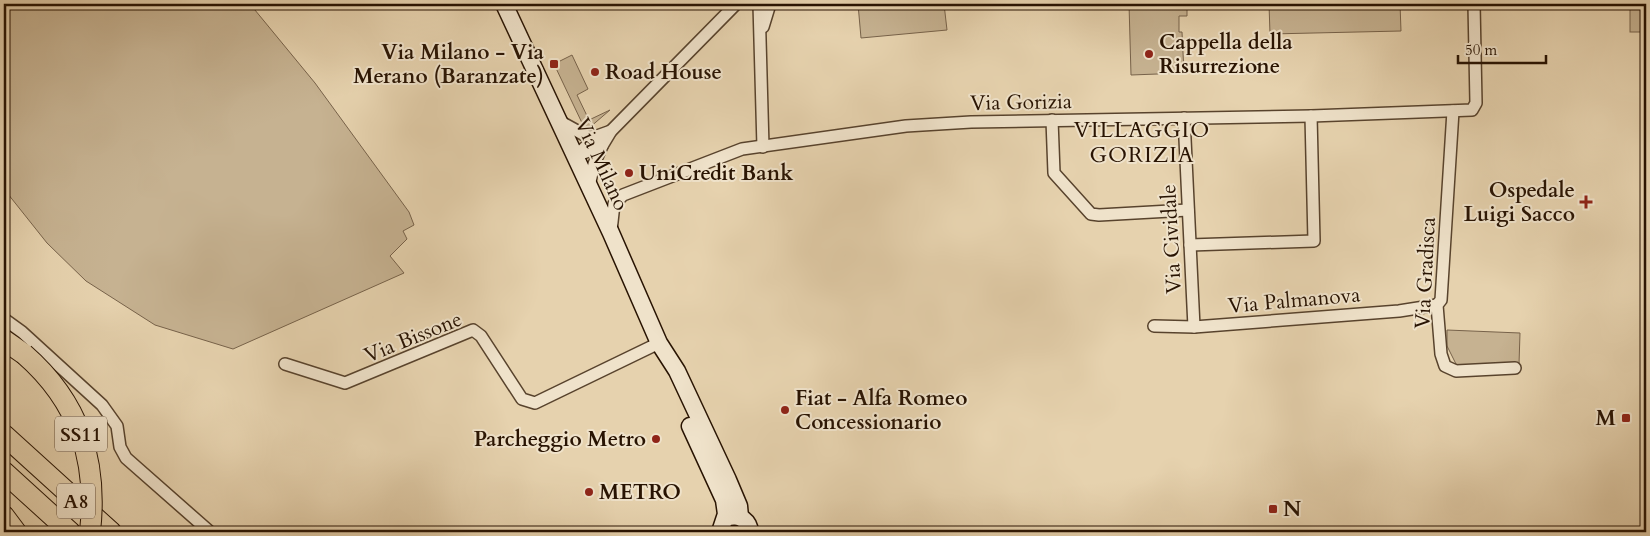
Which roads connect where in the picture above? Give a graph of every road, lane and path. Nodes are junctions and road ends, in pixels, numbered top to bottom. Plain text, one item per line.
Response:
1 (504, 4) edge
2 (736, 4) edge
3 (758, 4) edge
4 (770, 4) edge
5 (1474, 4) edge
6 (761, 34) junction
7 (1452, 111) junction
8 (1311, 116) junction
9 (1184, 118) junction
10 (1052, 120) junction
11 (559, 121) junction
12 (600, 141) junction
13 (763, 147) junction
14 (575, 156) junction
15 (588, 188) junction
16 (1188, 210) junction
17 (611, 233) junction
18 (1190, 245) junction
19 (1438, 305) junction
20 (4, 319) edge
21 (1154, 326) dead end
22 (1194, 327) junction
23 (4, 340) edge
24 (659, 342) junction
25 (285, 364) dead end
26 (1515, 368) dead end
27 (4, 435) edge
28 (4, 472) edge
29 (740, 517) junction
30 (722, 527) edge
31 (70, 532) edge
32 (90, 532) edge
33 (111, 532) edge
34 (210, 532) edge
35 (750, 532) edge

1 - 11 main road, Via Milano
2 - 12 street
3 - 6 street
4 - 6 street
5 - 7 street, Via Gorizia
6 - 13 street
7 - 8 street, Via Gorizia
7 - 19 street, Via Gradisca
8 - 9 street, Via Gorizia
8 - 18 street
9 - 10 street, Via Gorizia
9 - 16 street, Via Cividale
10 - 13 street, Via Gorizia
10 - 16 street
11 - 12 street
11 - 14 main road, Via Milano
12 - 14 street
12 - 15 street
13 - 17 street, Via Gorizia
14 - 15 main road, Via Milano
15 - 17 main road, Via Milano
16 - 18 street, Via Cividale
17 - 24 main road, Via Milano
18 - 22 street, Via Cividale
19 - 22 street, Via Palmanova
19 - 26 street, Via Gradisca
20 - 34 street
21 - 22 street, Via Palmanova
23 - 32 highway, SS11, bridge
24 - 25 street, Via Bissone
24 - 29 main road, Via Milano
24 - 30 main road, Via Milano
27 - 33 highway, A8
28 - 31 highway, A8
29 - 30 main road
29 - 35 main road, Via Milano

